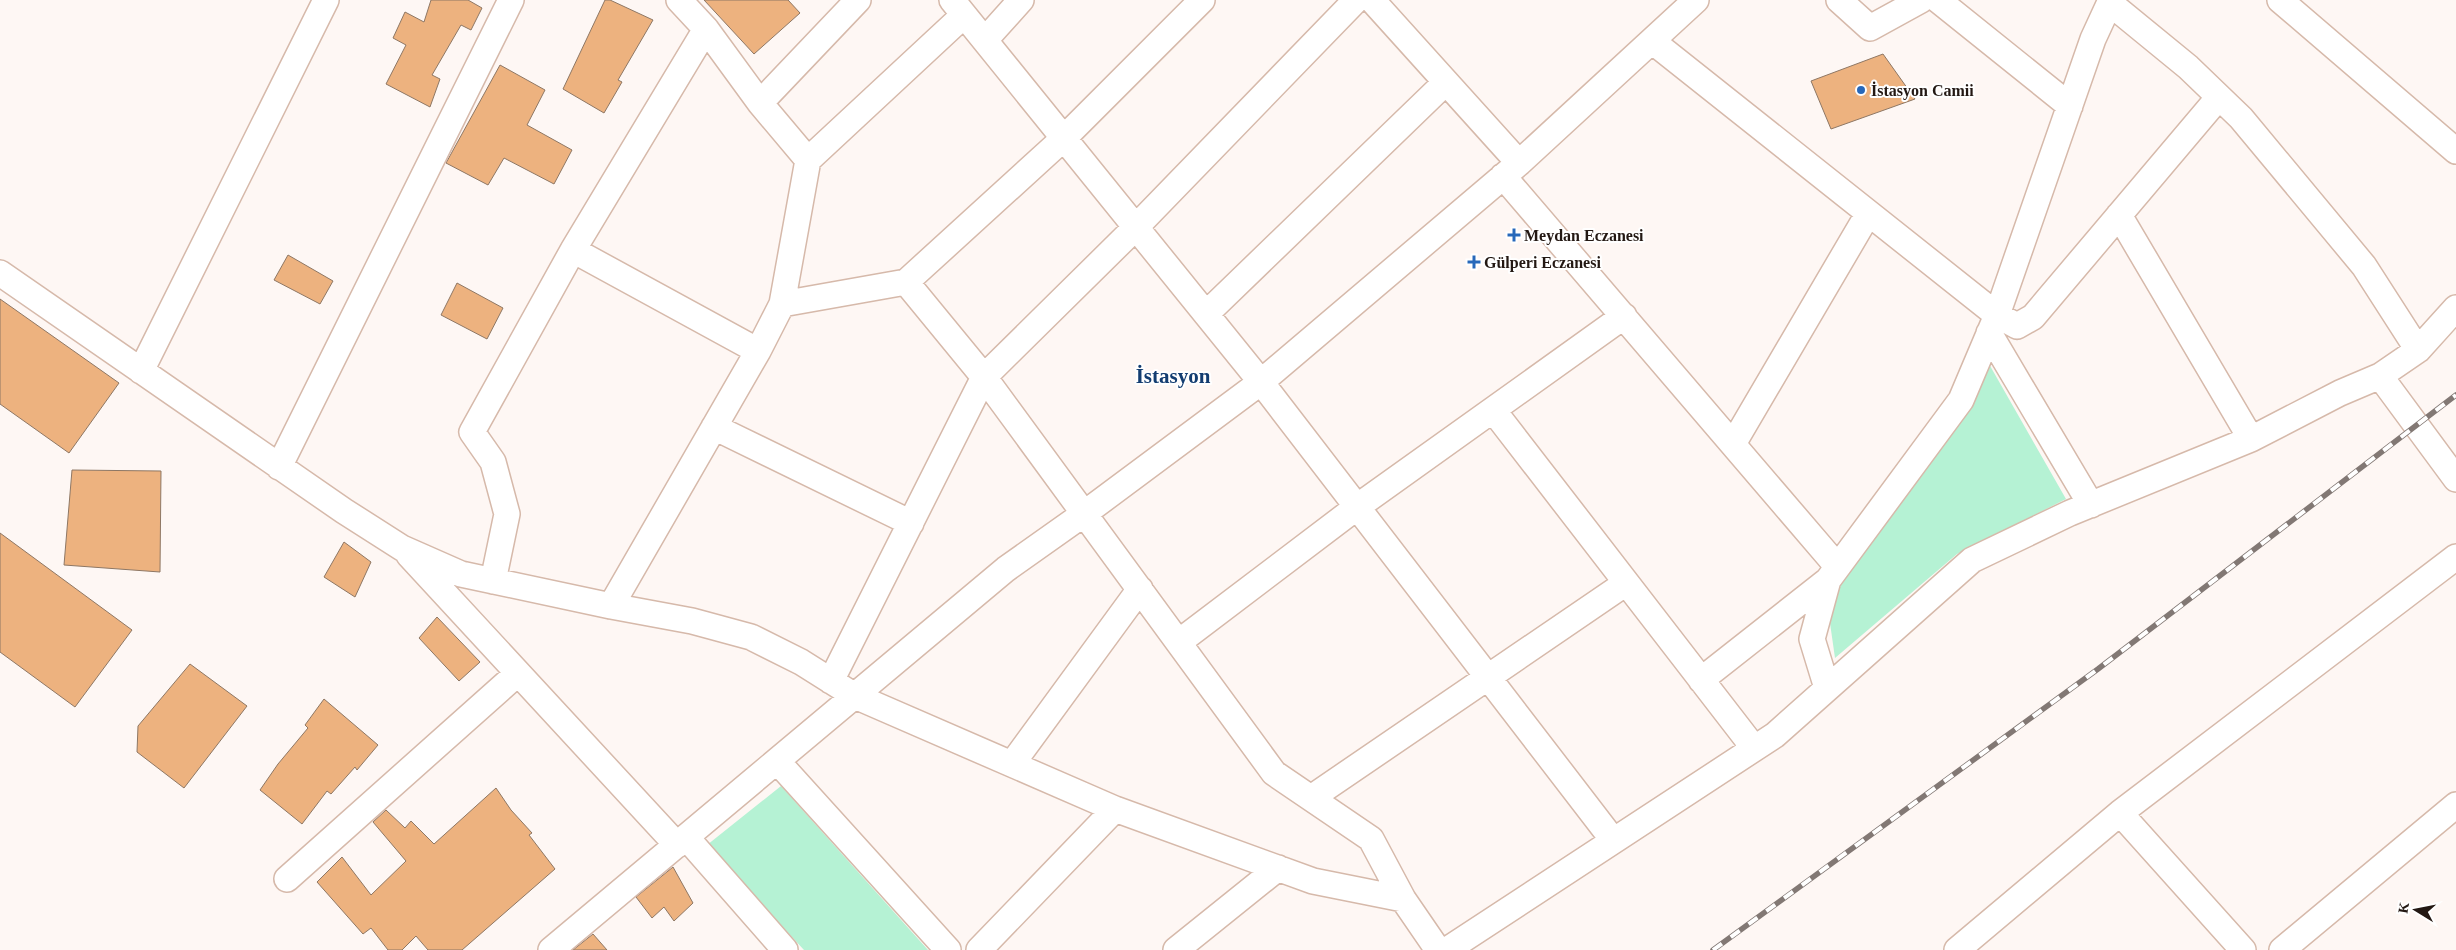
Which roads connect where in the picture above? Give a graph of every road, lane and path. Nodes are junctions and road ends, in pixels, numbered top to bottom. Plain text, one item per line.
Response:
1 (326, 0) edge
2 (511, 0) edge
3 (679, 0) edge
4 (858, 0) edge
5 (1021, 0) edge
6 (1202, 0) edge
7 (1356, 0) edge
8 (1372, 0) edge
9 (1839, 0) edge
10 (1921, 0) edge
11 (1938, 0) edge
12 (2280, 0) edge
13 (2112, 1) edge
14 (1682, 5) edge
15 (958, 7) edge
16 (706, 28) junction
17 (985, 40) junction
18 (1652, 41) junction
19 (1446, 82) junction
20 (2219, 97) junction
21 (760, 103) junction
22 (2070, 106) junction
23 (1064, 138) junction
24 (2456, 151) edge
25 (808, 160) junction
26 (1511, 170) junction
27 (1868, 214) junction
28 (2119, 216) junction
29 (1136, 227) junction
30 (573, 250) junction
31 (0, 273) edge
32 (906, 282) junction
33 (782, 304) junction
34 (2456, 308) edge
35 (1206, 314) junction
36 (1624, 316) junction
37 (1993, 324) junction
38 (2418, 350) junction
39 (758, 351) junction
40 (141, 371) junction
41 (2380, 376) junction
42 (984, 377) junction
43 (1261, 382) junction
44 (1492, 410) junction
45 (714, 427) junction
46 (2252, 439) junction
47 (1733, 444) junction
48 (279, 467) junction
49 (2456, 479) edge
50 (2091, 505) junction
51 (1357, 507) junction
52 (1085, 513) junction
53 (911, 523) junction
54 (402, 548) junction
55 (2456, 556) edge
56 (1832, 573) junction
57 (493, 580) junction
58 (1626, 583) junction
59 (1140, 589) junction
60 (611, 606) junction
61 (1179, 642) junction
62 (518, 673) junction
63 (1488, 678) junction
64 (1701, 680) junction
65 (832, 681) junction
66 (1827, 688) junction
67 (855, 696) junction
68 (1754, 748) junction
69 (777, 761) junction
70 (1012, 764) junction
71 (1311, 798) junction
72 (2456, 805) edge
73 (1115, 809) junction
74 (2120, 812) junction
75 (1613, 840) junction
76 (681, 841) junction
77 (1278, 868) junction
78 (288, 879) dead end
79 (1403, 899) junction
80 (551, 950) edge
81 (785, 950) edge
82 (948, 950) edge
83 (979, 950) edge
84 (1176, 950) edge
85 (1438, 950) edge
86 (1447, 950) edge
87 (1957, 950) edge
88 (2243, 950) edge
89 (2282, 950) edge

1 - 40 street
2 - 48 street
3 - 16 street
4 - 21 street
5 - 17 street
6 - 23 street
7 - 29 street
8 - 19 street
9 - 10 street
11 - 22 street
12 - 24 street
13 - 20 street
13 - 22 street
14 - 18 street
15 - 17 street
15 - 25 street
16 - 21 street
16 - 30 street
17 - 23 street
18 - 26 street
18 - 27 street
19 - 26 street
19 - 35 street
20 - 28 street
20 - 38 street
21 - 25 street
22 - 37 street
23 - 29 street
23 - 32 street
25 - 33 street
26 - 36 street
26 - 43 street
27 - 37 street
27 - 47 street
28 - 37 street
28 - 46 street
29 - 35 street
29 - 42 street
30 - 39 street
30 - 57 street
31 - 40 street
32 - 33 street
32 - 42 street
33 - 39 street
34 - 38 street
35 - 43 street
36 - 44 street
36 - 47 street
37 - 50 street
37 - 56 street
38 - 41 street
39 - 45 street
40 - 48 street
41 - 46 street
41 - 49 street
42 - 52 street
42 - 53 street
43 - 51 street
43 - 52 street
44 - 51 street
44 - 58 street
45 - 53 street
45 - 60 street
46 - 50 street
47 - 56 street
48 - 54 street
50 - 66 street
51 - 61 street
51 - 63 street
52 - 59 street
52 - 67 street
53 - 65 street
54 - 57 street
54 - 62 street
55 - 74 street
56 - 64 street
56 - 66 street
57 - 60 street
58 - 63 street
58 - 64 street
59 - 61 street
59 - 70 street
60 - 65 street
61 - 71 street
62 - 76 street
62 - 78 street
63 - 71 street
63 - 75 street
64 - 68 street
65 - 67 street
66 - 68 street
67 - 69 street
67 - 70 street
68 - 75 street
69 - 76 street
69 - 82 street
70 - 73 street
71 - 79 street
72 - 89 street
73 - 77 street
73 - 83 street
74 - 87 street
74 - 88 street
75 - 86 street
76 - 80 street
76 - 81 street
77 - 79 street
77 - 84 street
79 - 85 street

